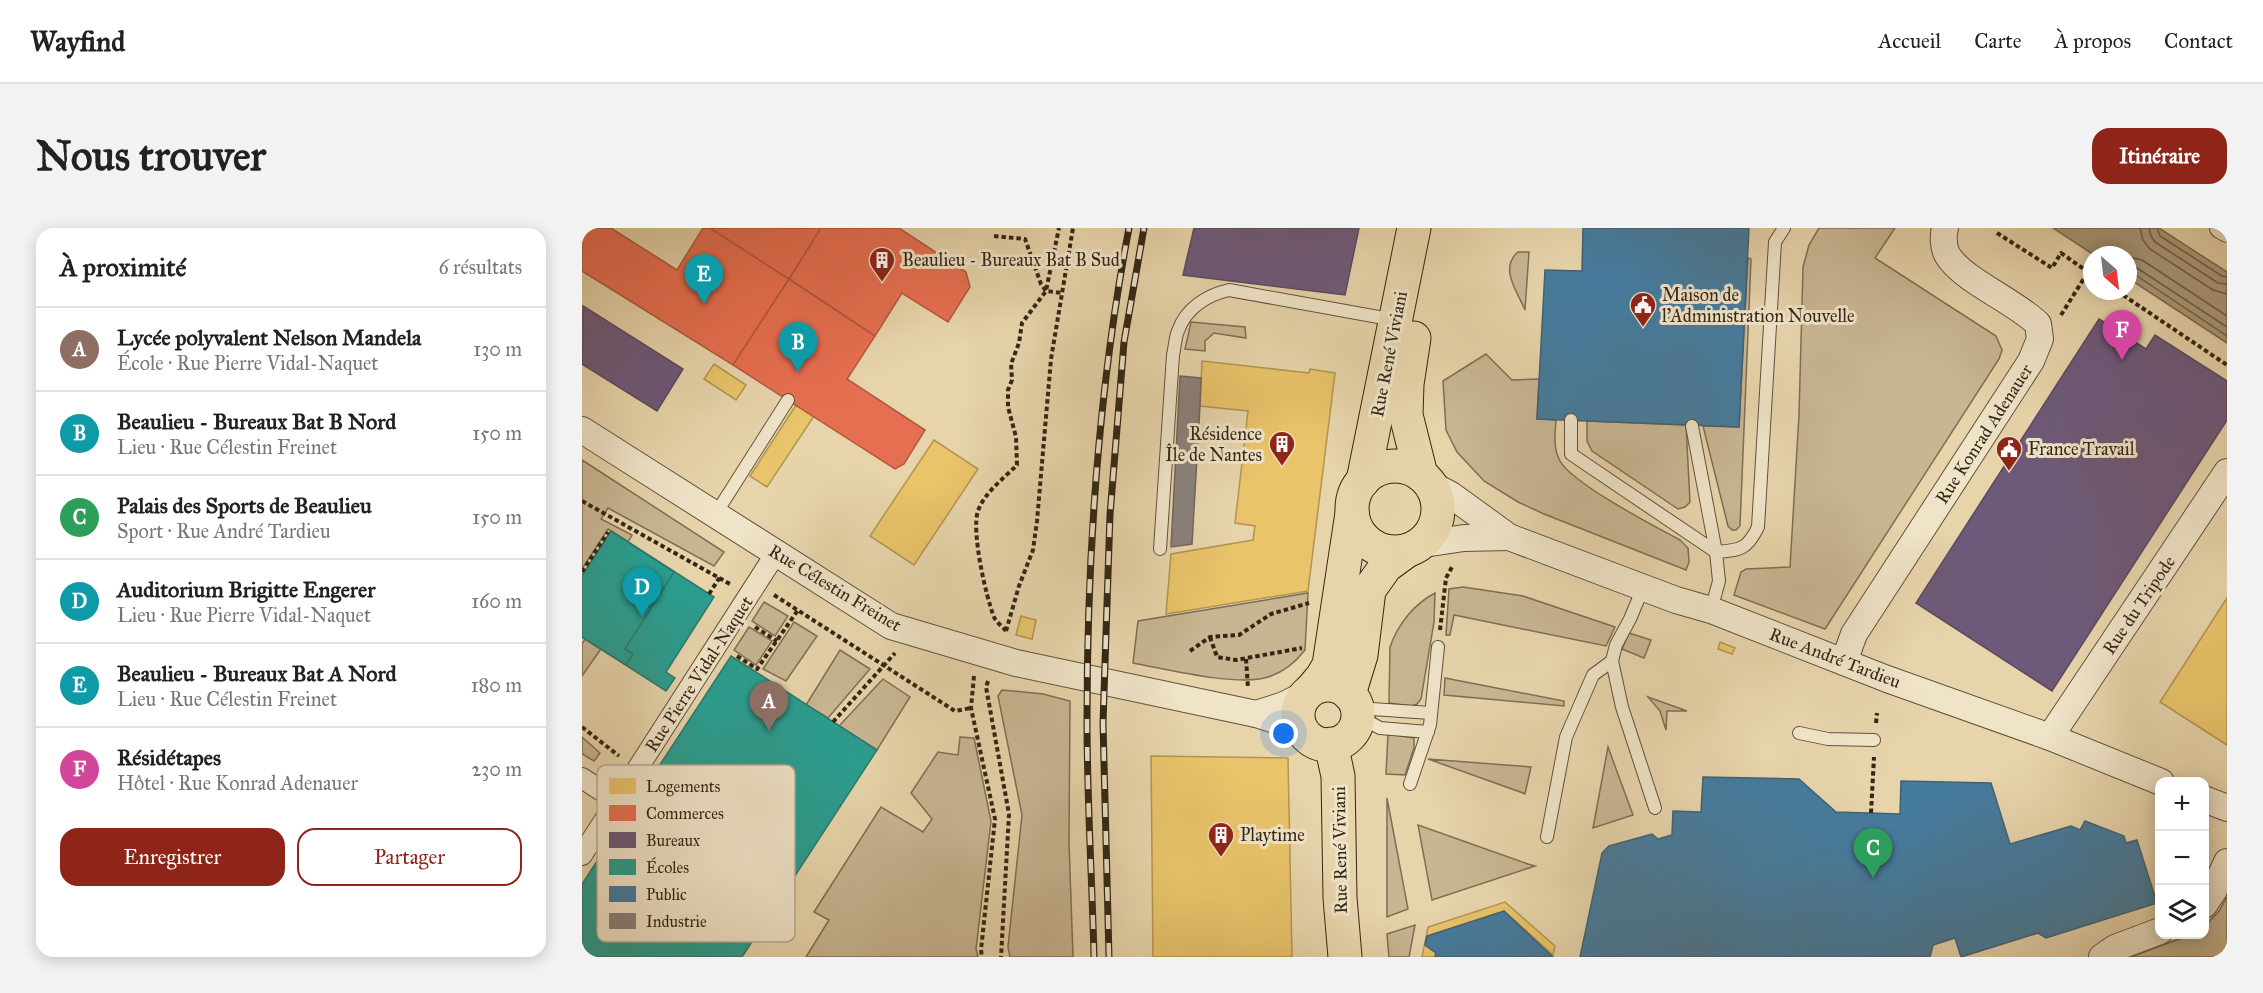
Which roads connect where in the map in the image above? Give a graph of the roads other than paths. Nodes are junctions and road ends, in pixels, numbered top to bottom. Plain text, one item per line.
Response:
1 (1414, 228) edge
2 (1434, 228) edge
3 (1784, 228) edge
4 (1945, 228) edge
5 (2220, 228) edge
6 (2227, 232) edge
7 (1396, 320) junction
8 (788, 400) dead end
9 (1570, 420) dead end
10 (1692, 426) dead end
11 (582, 430) edge
12 (2227, 472) edge
13 (1425, 479) junction
14 (1363, 481) junction
15 (1352, 513) junction
16 (715, 514) junction
17 (1509, 537) junction
18 (1412, 548) junction
19 (1160, 549) dead end
20 (1716, 552) junction
21 (776, 553) junction
22 (1643, 588) junction
23 (1711, 610) junction
24 (1438, 647) road end
25 (1612, 661) junction
26 (1844, 662) junction
27 (1309, 691) junction
28 (1252, 702) junction
29 (1355, 706) junction
30 (1431, 714) junction
31 (1428, 732) junction
32 (1799, 733) dead end
33 (2050, 737) junction
34 (1318, 739) junction
35 (1874, 740) dead end
36 (640, 765) edge
37 (582, 778) edge
38 (2155, 780) edge
39 (1410, 784) dead end
40 (597, 788) edge
41 (2209, 801) edge
42 (1655, 808) dead end
43 (2227, 808) edge
44 (597, 832) edge
45 (1547, 837) dead end
46 (582, 855) edge
47 (2227, 862) edge
48 (2209, 898) edge
49 (2155, 933) edge
50 (1345, 957) edge
51 (2102, 957) edge

1 - 7 main road, Rue René Viviani
2 - 13 main road, Rue René Viviani
3 - 20 lane
4 - 26 street, Rue Konrad Adenauer
5 - 6 street
7 - 14 main road, Rue René Viviani
7 - 19 lane
8 - 16 lane
9 - 20 lane
10 - 20 lane
11 - 16 street, Rue Célestin Freinet
12 - 33 street, Rue du Tripode
13 - 14 main road
13 - 17 street, Rue André Tardieu
13 - 18 main road
14 - 15 main road
15 - 18 main road
15 - 27 main road
16 - 21 street, Rue Célestin Freinet
17 - 18 street, Rue André Tardieu
17 - 22 street, Rue André Tardieu
18 - 29 main road
20 - 23 lane
21 - 28 street, Rue Célestin Freinet
21 - 36 street, Rue Pierre Vidal-Naquet
22 - 23 street, Rue André Tardieu
22 - 25 lane
23 - 26 street, Rue André Tardieu
24 - 30 lane
25 - 42 lane
25 - 45 lane
26 - 33 street, Rue André Tardieu
27 - 28 street
27 - 29 main road
27 - 34 main road
28 - 34 street, Rue Célestin Freinet
29 - 30 lane
29 - 31 lane
29 - 34 main road
30 - 31 lane
31 - 39 lane
32 - 35 lane
33 - 38 street, Rue André Tardieu
34 - 50 main road, Rue René Viviani
37 - 40 street
41 - 43 street
44 - 46 street, Rue Pierre Vidal-Naquet
47 - 48 street
49 - 51 street

